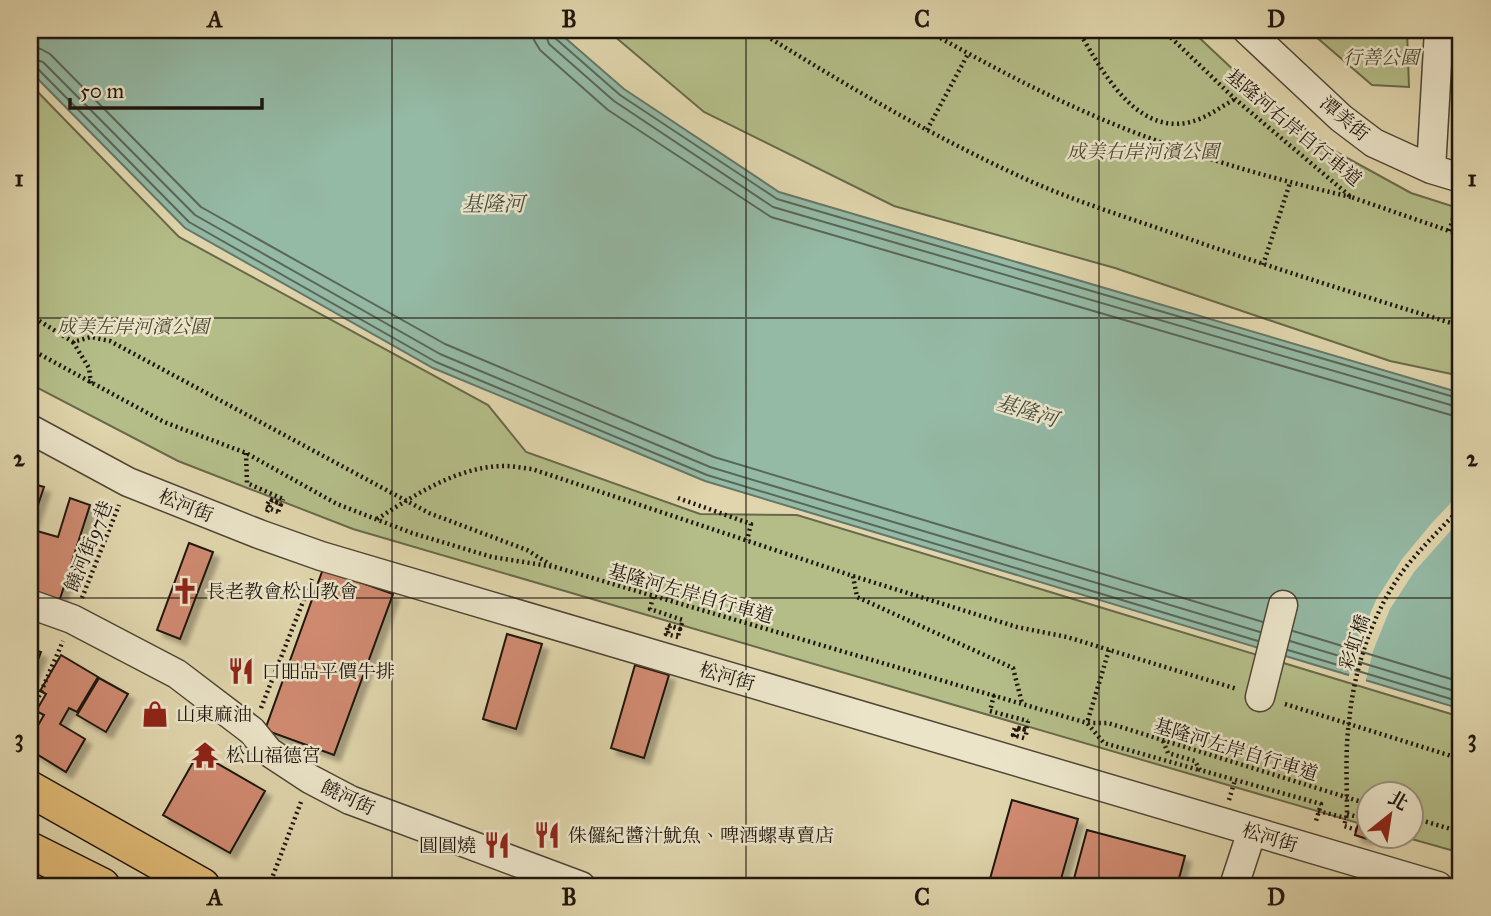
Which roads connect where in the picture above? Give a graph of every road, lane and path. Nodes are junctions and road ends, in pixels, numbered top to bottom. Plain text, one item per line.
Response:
1 (757, 30) edge
2 (926, 30) edge
3 (1078, 30) edge
4 (1163, 30) edge
5 (1247, 30) edge
6 (1438, 30) edge
7 (969, 54) junction
8 (1235, 99) junction
9 (928, 131) junction
10 (1431, 169) junction
11 (1461, 178) edge
12 (1290, 183) junction
13 (1351, 197) junction
14 (1461, 218) edge
15 (1449, 231) junction
16 (1461, 235) edge
17 (1263, 265) junction
18 (30, 315) edge
19 (1461, 326) edge
20 (73, 342) junction
21 (30, 349) edge
22 (91, 384) junction
23 (30, 429) edge
24 (246, 453) junction
25 (128, 482) junction
26 (678, 498) dead end
27 (272, 500) dead end
28 (407, 500) junction
29 (1461, 508) edge
30 (377, 519) junction
31 (747, 540) junction
32 (321, 556) junction
33 (555, 567) junction
34 (853, 576) junction
35 (653, 597) junction
36 (30, 604) edge
37 (1283, 605) dead end
38 (72, 619) junction
39 (670, 626) dead end
40 (1109, 650) junction
41 (994, 695) junction
42 (1260, 696) junction
43 (1022, 703) junction
44 (30, 717) edge
45 (1087, 723) junction
46 (1017, 728) dead end
47 (251, 732) junction
48 (1163, 741) junction
49 (1461, 759) edge
50 (1200, 770) junction
51 (310, 779) junction
52 (30, 789) edge
53 (1354, 800) edge
54 (1318, 811) junction
55 (1347, 816) junction
56 (1354, 817) edge
57 (1316, 821) dead end
58 (1424, 821) edge
59 (1354, 829) edge
60 (1252, 831) junction
61 (1461, 832) edge
62 (30, 850) edge
63 (89, 883) edge
64 (202, 886) edge
65 (269, 886) edge
66 (581, 886) edge
67 (1234, 886) edge
68 (1438, 886) edge

1 - 9 path
2 - 7 path
3 - 8 path
4 - 8 path, 基隆河右岸自行車道
5 - 10 street, 潭美街
6 - 10 street
7 - 9 path
7 - 12 path
8 - 13 path, 基隆河右岸自行車道
9 - 17 path
10 - 11 street, 潭美街
12 - 13 path
12 - 17 path
13 - 15 path, 基隆河右岸自行車道
14 - 15 path
15 - 16 path, 基隆河右岸自行車道
17 - 19 path
18 - 20 path
20 - 22 path
20 - 28 path
21 - 22 path, 基隆河左岸自行車道
22 - 24 path, 基隆河左岸自行車道
23 - 25 street, 松河街
24 - 27 path, bridge
24 - 30 path, 基隆河左岸自行車道
25 - 32 street, 松河街
25 - 38 path, 饒河街97巷
26 - 31 path
28 - 30 path
28 - 31 path
28 - 33 path
29 - 55 path, 彩虹橋, bridge
30 - 33 path, 基隆河左岸自行車道
31 - 34 path
32 - 47 path
32 - 60 street, 松河街
33 - 35 path, 基隆河左岸自行車道
34 - 40 path
34 - 43 path
35 - 39 path, bridge
35 - 41 path, 基隆河左岸自行車道
36 - 38 street, 饒河街
37 - 42 street
38 - 44 path, 饒河街97巷
38 - 47 street, 饒河街
40 - 42 path
40 - 45 path
41 - 43 path, 基隆河左岸自行車道
41 - 46 path, bridge
42 - 49 path
43 - 45 path, 基隆河左岸自行車道
45 - 48 path, 基隆河左岸自行車道
45 - 50 path
47 - 51 street, 饒河街
48 - 50 path
48 - 53 path, 基隆河左岸自行車道
50 - 54 path
51 - 65 path
51 - 66 street, 饒河街
52 - 64 main road
54 - 55 path
54 - 57 path
55 - 56 path
55 - 59 path, bridge
58 - 61 path
60 - 67 street
60 - 68 street, 松河街
62 - 63 main road

